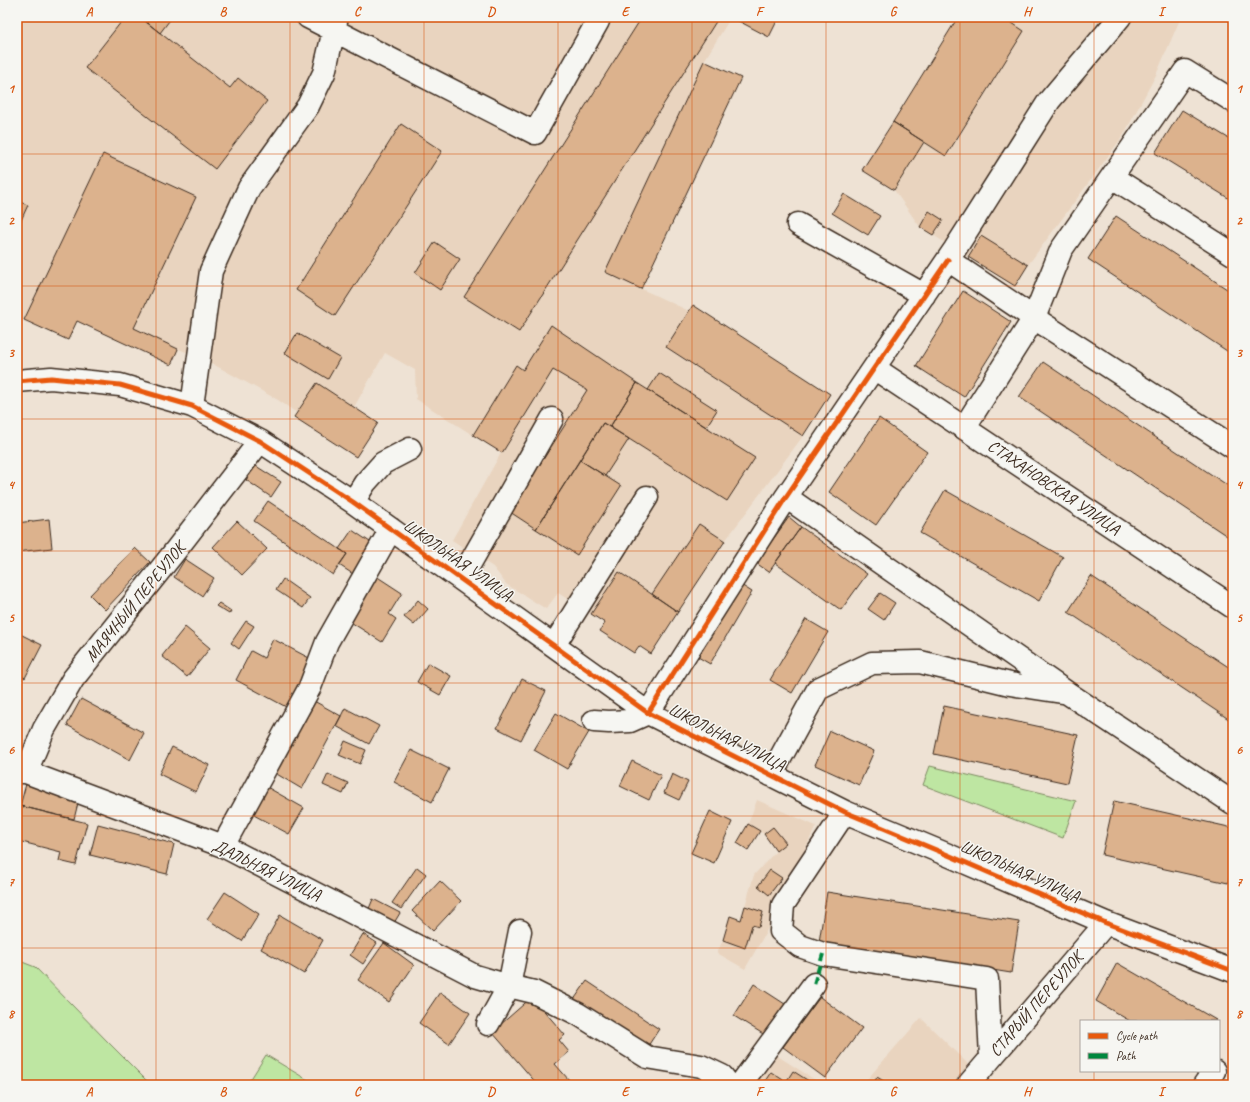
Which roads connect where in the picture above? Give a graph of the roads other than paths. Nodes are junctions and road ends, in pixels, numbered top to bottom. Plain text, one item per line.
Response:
1 (308, 17) edge
2 (1120, 17) edge
3 (598, 21) dead end
4 (335, 24) edge
5 (1233, 101) edge
6 (1112, 176) junction
7 (798, 224) dead end
8 (1233, 254) edge
9 (948, 260) junction
10 (924, 295) junction
11 (1034, 318) junction
12 (874, 368) junction
13 (17, 381) edge
14 (192, 406) junction
15 (552, 419) dead end
16 (964, 428) junction
17 (260, 441) junction
18 (1233, 448) edge
19 (410, 449) dead end
20 (647, 496) dead end
21 (786, 497) junction
22 (353, 502) junction
23 (391, 529) junction
24 (461, 579) junction
25 (1233, 607) edge
26 (554, 645) junction
27 (1069, 694) junction
28 (648, 713) junction
29 (594, 721) dead end
30 (22, 772) edge
31 (771, 775) junction
32 (1233, 803) edge
33 (845, 812) junction
34 (224, 846) junction
35 (1106, 923) junction
36 (520, 931) dead end
37 (1233, 971) edge
38 (814, 984) dead end
39 (509, 986) junction
40 (488, 1024) dead end
41 (991, 1057) junction
42 (1214, 1072) edge
43 (728, 1085) edge
44 (740, 1085) edge
45 (968, 1085) edge
46 (1204, 1085) edge

1 - 4 street
2 - 9 street
3 - 4 street
4 - 14 street
5 - 6 street
6 - 8 street
6 - 11 street
7 - 10 street
9 - 10 street
9 - 11 street
10 - 12 street
11 - 16 street
11 - 18 street
12 - 16 street, СТАХАНОВСКАЯ УЛИЦА
12 - 21 street
13 - 14 street, ШКОЛЬНАЯ УЛИЦА
14 - 17 street, ШКОЛЬНАЯ УЛИЦА
15 - 24 street
16 - 25 street, СТАХАНОВСКАЯ УЛИЦА
17 - 22 street, ШКОЛЬНАЯ УЛИЦА
17 - 30 street, МАЯЧНЫЙ ПЕРЕУЛОК
19 - 22 street
20 - 26 street
21 - 27 street
21 - 28 street
22 - 23 street, ШКОЛЬНАЯ УЛИЦА
23 - 24 street, ШКОЛЬНАЯ УЛИЦА
23 - 34 street
24 - 26 street, ШКОЛЬНАЯ УЛИЦА
26 - 28 street, ШКОЛЬНАЯ УЛИЦА
27 - 31 street
27 - 32 street
28 - 29 street
28 - 31 street, ШКОЛЬНАЯ УЛИЦА
30 - 34 street, ДАЛЬНЯЯ УЛИЦА
31 - 33 street, ШКОЛЬНАЯ УЛИЦА
33 - 35 street, ШКОЛЬНАЯ УЛИЦА
33 - 41 street
34 - 39 street, ДАЛЬНЯЯ УЛИЦА
35 - 37 street, ШКОЛЬНАЯ УЛИЦА
35 - 41 street, СТАРЫЙ ПЕРЕУЛОК
36 - 39 street
38 - 44 street
39 - 40 street
39 - 43 street, ДАЛЬНЯЯ УЛИЦА
41 - 45 street, СТАРЫЙ ПЕРЕУЛОК
42 - 46 street

